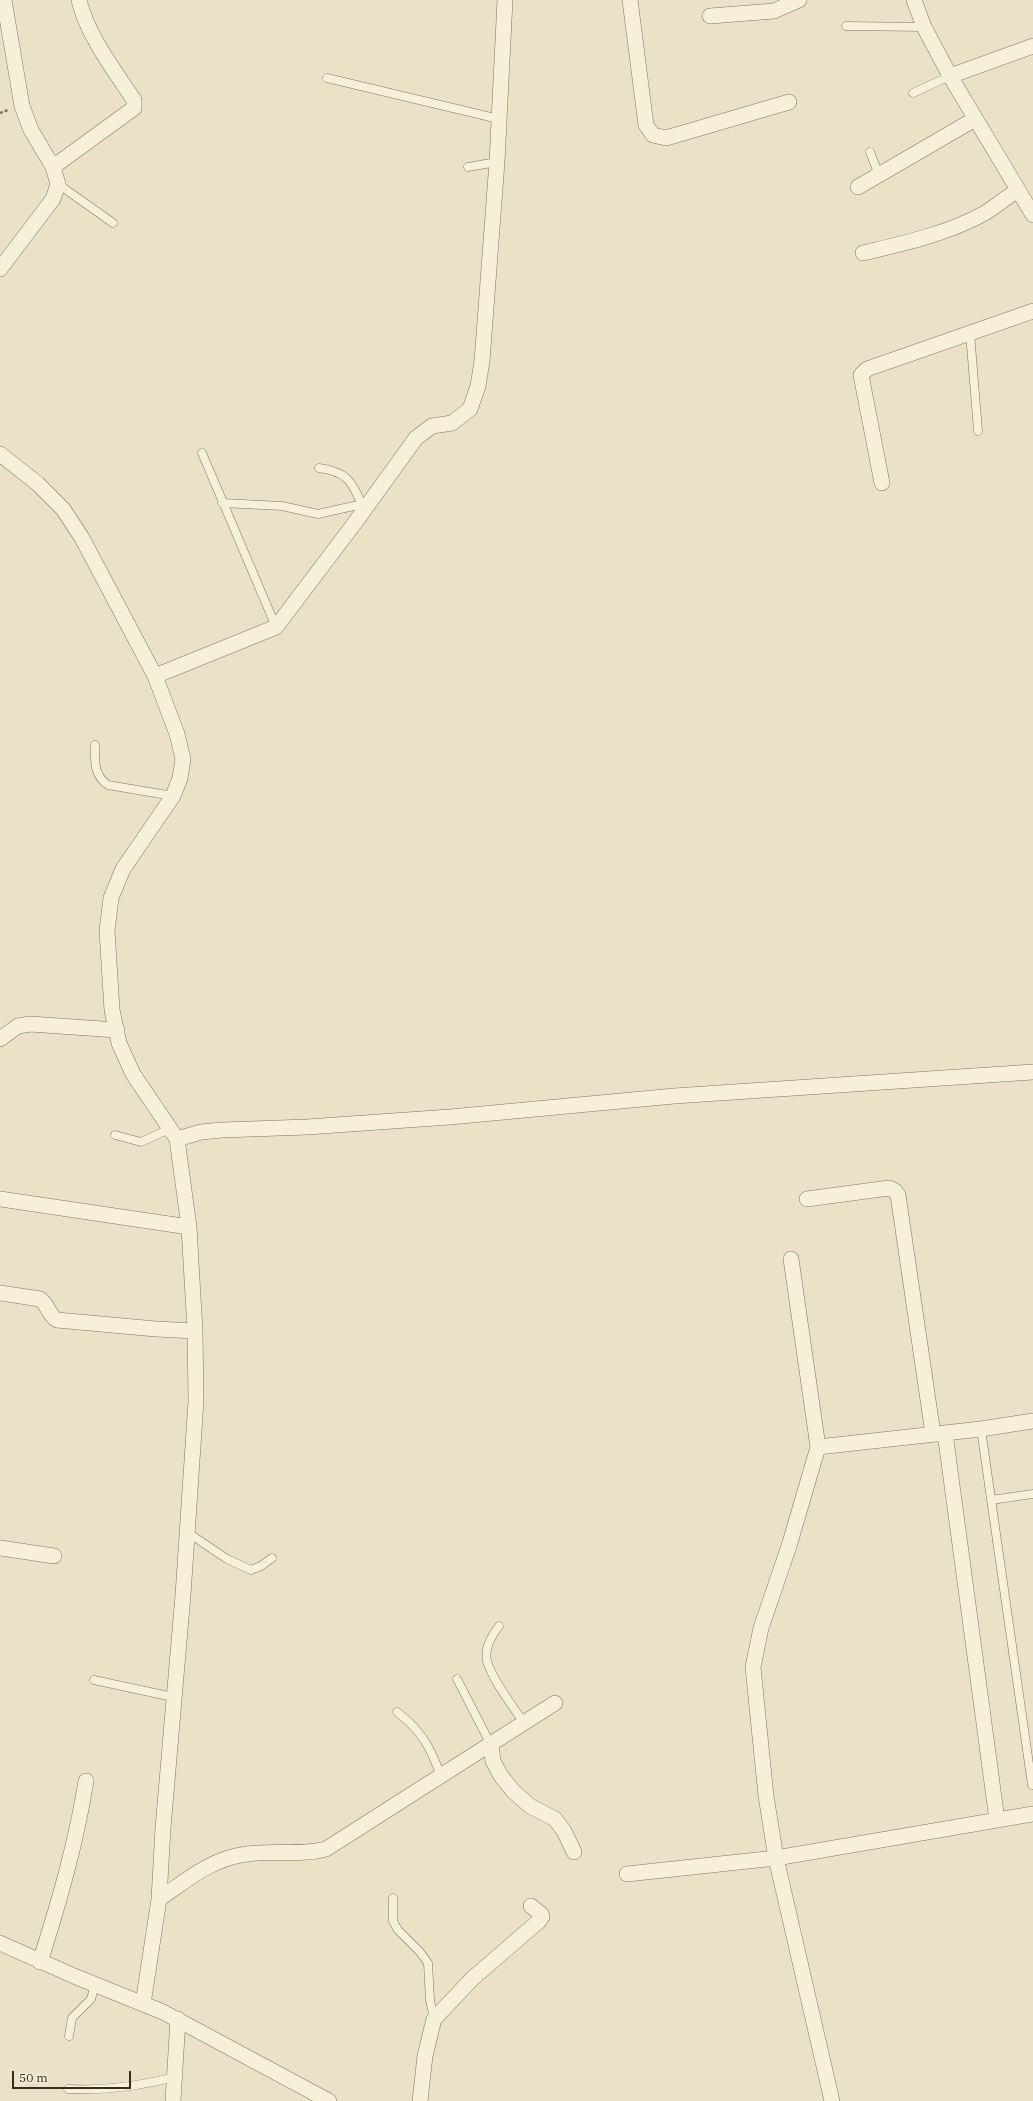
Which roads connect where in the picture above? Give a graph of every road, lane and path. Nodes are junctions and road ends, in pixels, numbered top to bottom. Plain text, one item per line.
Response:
1 (4, 0) edge
2 (79, 0) edge
3 (505, 0) edge
4 (630, 0) edge
5 (799, 0) edge
6 (914, 0) edge
7 (710, 16) dead end
8 (846, 26) dead end
9 (924, 27) junction
10 (1033, 46) edge
11 (950, 76) junction
12 (327, 78) dead end
13 (913, 93) dead end
14 (789, 102) dead end
15 (499, 119) junction
16 (976, 119) junction
17 (870, 152) dead end
18 (497, 162) junction
19 (53, 167) junction
20 (468, 167) dead end
21 (879, 175) junction
22 (58, 184) junction
23 (858, 187) dead end
24 (1018, 190) junction
25 (1033, 215) edge
26 (113, 223) dead end
27 (863, 253) dead end
28 (0, 269) edge
29 (1033, 311) edge
30 (970, 333) junction
31 (978, 431) dead end
32 (202, 453) dead end
33 (0, 454) edge
34 (319, 468) dead end
35 (882, 483) dead end
36 (222, 503) junction
37 (366, 504) junction
38 (276, 627) junction
39 (155, 676) junction
40 (95, 745) dead end
41 (173, 796) junction
42 (117, 1030) junction
43 (0, 1039) edge
44 (1033, 1072) edge
45 (174, 1134) junction
46 (115, 1135) dead end
47 (0, 1199) edge
48 (807, 1199) dead end
49 (189, 1227) junction
50 (791, 1259) dead end
51 (0, 1293) edge
52 (196, 1331) junction
53 (1033, 1421) edge
54 (981, 1429) junction
55 (939, 1433) junction
56 (818, 1447) junction
57 (1033, 1494) edge
58 (991, 1500) junction
59 (186, 1531) junction
60 (0, 1548) edge
61 (54, 1556) dead end
62 (272, 1558) dead end
63 (499, 1626) dead end
64 (457, 1679) dead end
65 (94, 1680) dead end
66 (174, 1697) junction
67 (555, 1703) dead end
68 (397, 1712) dead end
69 (524, 1723) junction
70 (490, 1745) junction
71 (441, 1776) junction
72 (86, 1781) dead end
73 (1032, 1785) dead end
74 (1033, 1814) edge
75 (997, 1820) junction
76 (574, 1852) dead end
77 (776, 1858) junction
78 (626, 1874) dead end
79 (393, 1898) dead end
80 (159, 1899) junction
81 (531, 1906) dead end
82 (0, 1943) edge
83 (40, 1962) junction
84 (95, 1985) junction
85 (143, 2004) junction
86 (178, 2019) junction
87 (434, 2019) junction
88 (69, 2036) dead end
89 (174, 2077) junction
90 (68, 2089) dead end
91 (173, 2101) edge
92 (329, 2101) edge
93 (420, 2101) edge
94 (832, 2101) edge

1 - 19 street
2 - 19 street
3 - 15 street
4 - 14 street
5 - 7 street
6 - 9 street
8 - 9 lane
9 - 11 street
10 - 11 street
11 - 13 lane
11 - 16 street
12 - 15 lane
15 - 18 street
16 - 21 street
16 - 24 street
17 - 21 lane
18 - 20 lane
18 - 37 street
19 - 22 street
21 - 23 street
22 - 26 lane
22 - 28 street
24 - 25 street
24 - 27 street
29 - 30 street
30 - 31 lane
30 - 35 street
32 - 36 lane
33 - 39 street
34 - 37 lane
36 - 37 lane
36 - 38 lane
37 - 38 street
38 - 39 street
39 - 41 street
40 - 41 lane
41 - 42 street
42 - 43 street
42 - 45 street
44 - 45 street
45 - 46 lane
45 - 49 street
47 - 49 street
48 - 55 street
49 - 52 street
50 - 56 street
51 - 52 street
52 - 59 street
53 - 54 street
54 - 55 street
54 - 58 lane
55 - 56 street
55 - 75 street
56 - 77 street
57 - 58 lane
58 - 73 lane
59 - 62 lane
59 - 66 street
60 - 61 street
63 - 69 lane
64 - 70 lane
65 - 66 lane
66 - 80 street
67 - 69 street
68 - 71 lane
69 - 70 street
70 - 71 street
70 - 76 street
71 - 80 street
72 - 83 street
74 - 75 street
75 - 77 street
77 - 78 street
77 - 94 street
79 - 87 lane
80 - 85 street
81 - 87 street
82 - 83 street
83 - 84 street
84 - 85 street
84 - 88 lane
85 - 86 street
86 - 89 street
86 - 92 street
87 - 93 street
89 - 90 lane
89 - 91 street

